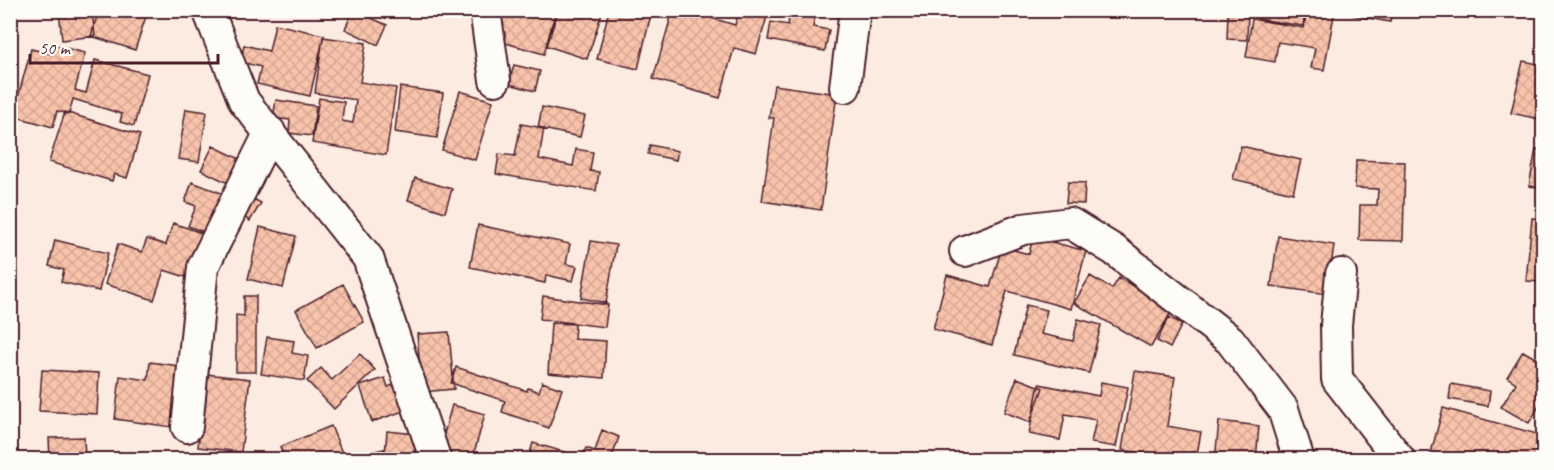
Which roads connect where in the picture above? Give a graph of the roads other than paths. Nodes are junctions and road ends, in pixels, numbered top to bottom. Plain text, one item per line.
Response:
1 (208, 10) edge
2 (485, 10) edge
3 (855, 10) edge
4 (495, 80) dead end
5 (845, 87) dead end
6 (270, 132) junction
7 (965, 251) dead end
8 (1341, 274) dead end
9 (187, 427) dead end
10 (435, 458) dead end
11 (1299, 459) edge
12 (1400, 459) edge

1 - 6 street
2 - 4 street
3 - 5 street
6 - 9 street
6 - 10 street
7 - 11 street
8 - 12 street

